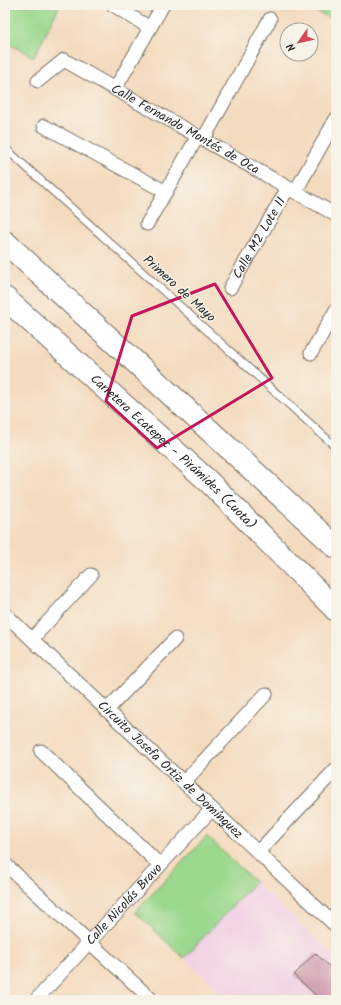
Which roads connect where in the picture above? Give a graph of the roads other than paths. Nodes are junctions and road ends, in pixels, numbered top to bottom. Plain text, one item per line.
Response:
1 (113, 5) edge
2 (163, 5) edge
3 (270, 19) dead end
4 (150, 28) junction
5 (38, 81) dead end
6 (115, 89) junction
7 (336, 119) edge
8 (44, 126) dead end
9 (201, 138) junction
10 (5, 148) edge
11 (291, 190) junction
12 (166, 192) junction
13 (336, 215) edge
14 (147, 224) dead end
15 (5, 242) edge
16 (230, 288) dead end
17 (5, 298) edge
18 (336, 310) edge
19 (311, 353) dead end
20 (336, 447) edge
21 (336, 547) edge
22 (91, 575) dead end
23 (336, 610) edge
24 (5, 614) edge
25 (32, 639) junction
26 (175, 639) dead end
27 (266, 694) dead end
28 (107, 710) junction
29 (41, 751) dead end
30 (336, 769) edge
31 (184, 782) junction
32 (212, 809) junction
33 (258, 852) junction
34 (5, 864) edge
35 (160, 864) junction
36 (335, 923) edge
37 (89, 942) junction
38 (36, 1000) edge
39 (152, 1000) edge

1 - 4 street
2 - 4 street
3 - 9 street
4 - 6 street
5 - 6 street, Calle Fernando Montés de Oca
6 - 9 street, Calle Fernando Montés de Oca
7 - 11 street, Calle M2 Lote 11
8 - 12 street
9 - 11 street, Calle Fernando Montés de Oca
9 - 12 street
10 - 20 lane, Primero de Mayo
11 - 13 street, Calle Fernando Montés de Oca
11 - 16 street, Calle M2 Lote 11
12 - 14 street
15 - 21 highway
17 - 23 highway, Carretera Ecatepec - Pirámides (Cuota)
18 - 19 street
22 - 25 street
24 - 25 street, Circuito Josefa Ortiz de Domínguez
25 - 28 street, Circuito Josefa Ortiz de Domínguez
26 - 28 street
27 - 31 street
28 - 31 street, Circuito Josefa Ortiz de Domínguez
29 - 35 street
30 - 33 street
31 - 32 street, Circuito Josefa Ortiz de Domínguez
32 - 33 street, Circuito Josefa Ortiz de Domínguez
32 - 35 street, Calle Nicolás Bravo
33 - 36 street, Circuito Josefa Ortiz de Domínguez
34 - 37 street
35 - 37 street, Calle Nicolás Bravo
37 - 38 street, Calle Nicolás Bravo
37 - 39 street

